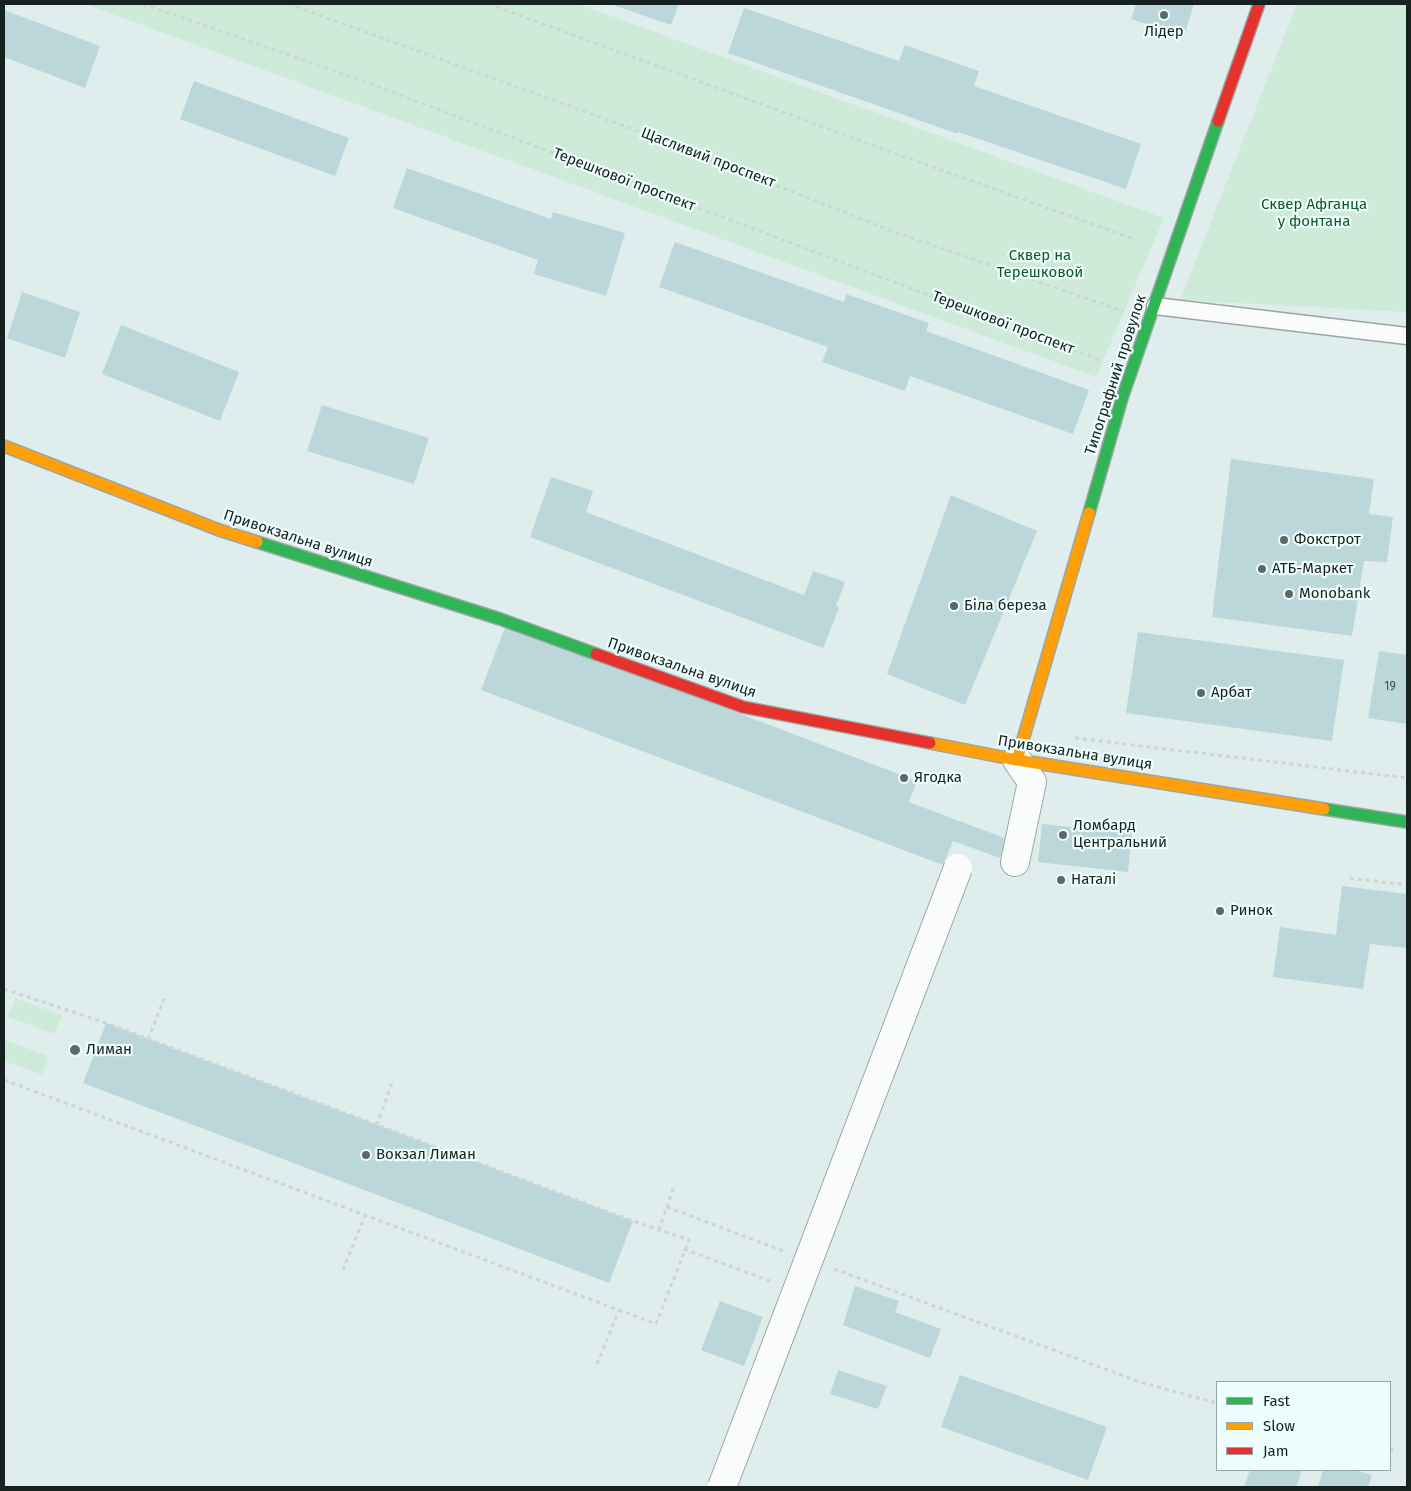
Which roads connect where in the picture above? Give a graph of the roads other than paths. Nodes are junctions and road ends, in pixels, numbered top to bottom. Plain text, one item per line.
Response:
1 (1259, 4) edge
2 (1154, 306) junction
3 (1407, 336) edge
4 (4, 446) edge
5 (1017, 760) junction
6 (1407, 822) edge
7 (1015, 862) dead end
8 (958, 868) dead end
9 (722, 1487) edge

1 - 2 street, Типографний провулок
2 - 3 lane
2 - 5 street, Типографний провулок
4 - 5 street, Привокзальна вулиця
5 - 6 street, Привокзальна вулиця
5 - 7 street
8 - 9 street, bridge

